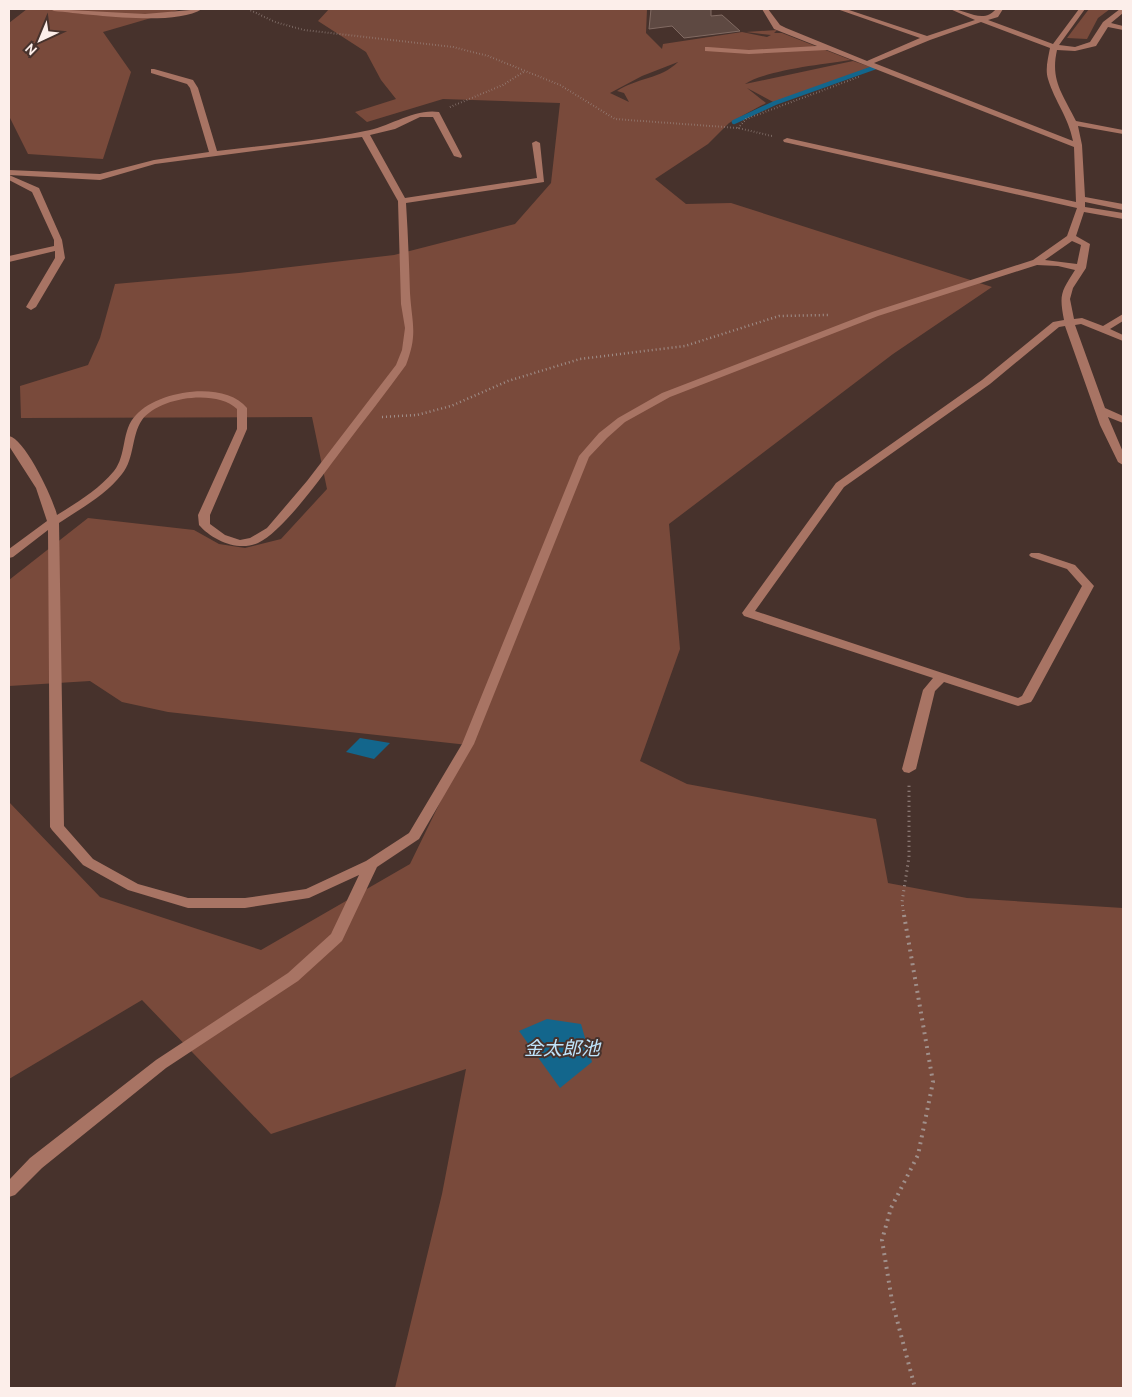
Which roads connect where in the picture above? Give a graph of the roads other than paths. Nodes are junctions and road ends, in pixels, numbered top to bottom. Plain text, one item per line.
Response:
1 (54, 9) edge
2 (198, 9) edge
3 (765, 9) edge
4 (840, 9) edge
5 (952, 9) edge
6 (1000, 9) edge
7 (1082, 9) edge
8 (1123, 10) edge
9 (983, 19) junction
10 (1106, 24) junction
11 (1123, 28) edge
12 (927, 38) junction
13 (1054, 47) junction
14 (830, 48) junction
15 (708, 49) dead end
16 (868, 63) junction
17 (154, 71) dead end
18 (1073, 124) junction
19 (1123, 132) edge
20 (365, 134) junction
21 (787, 140) road end
22 (536, 143) dead end
23 (1078, 145) junction
24 (214, 155) junction
25 (458, 156) dead end
26 (9, 172) edge
27 (9, 177) edge
28 (402, 201) junction
29 (1081, 205) junction
30 (1123, 207) edge
31 (1123, 216) edge
32 (1071, 237) junction
33 (57, 248) junction
34 (9, 259) edge
35 (1036, 262) junction
36 (1080, 268) junction
37 (32, 307) dead end
38 (1123, 316) edge
39 (1071, 321) junction
40 (1104, 330) junction
41 (1123, 338) edge
42 (1101, 410) junction
43 (1123, 420) edge
44 (9, 439) edge
45 (1123, 462) edge
46 (53, 522) junction
47 (9, 555) edge
48 (1035, 555) dead end
49 (942, 676) junction
50 (909, 768) road end
51 (371, 864) junction
52 (9, 1190) edge

1 - 2 street
3 - 14 street
4 - 12 street
5 - 9 street
6 - 9 street
7 - 13 street
8 - 10 street
9 - 12 street
9 - 13 street
10 - 11 street
10 - 13 street
12 - 16 street
13 - 18 street
14 - 15 street
14 - 16 street
16 - 23 street
17 - 24 street
18 - 19 street
18 - 23 street
20 - 24 street
20 - 25 street
20 - 28 street
21 - 29 street
22 - 28 street
23 - 29 street
24 - 26 street
27 - 33 street
28 - 46 street
29 - 30 street
29 - 31 street
29 - 32 street
32 - 35 street
32 - 36 street
33 - 34 street
33 - 37 street
35 - 36 street
35 - 51 street
36 - 39 street
38 - 40 street
39 - 40 street
39 - 42 street
39 - 49 street
40 - 41 street
42 - 43 street
42 - 45 street
44 - 46 street
46 - 47 street
46 - 51 street
48 - 49 street
49 - 50 street
51 - 52 street

